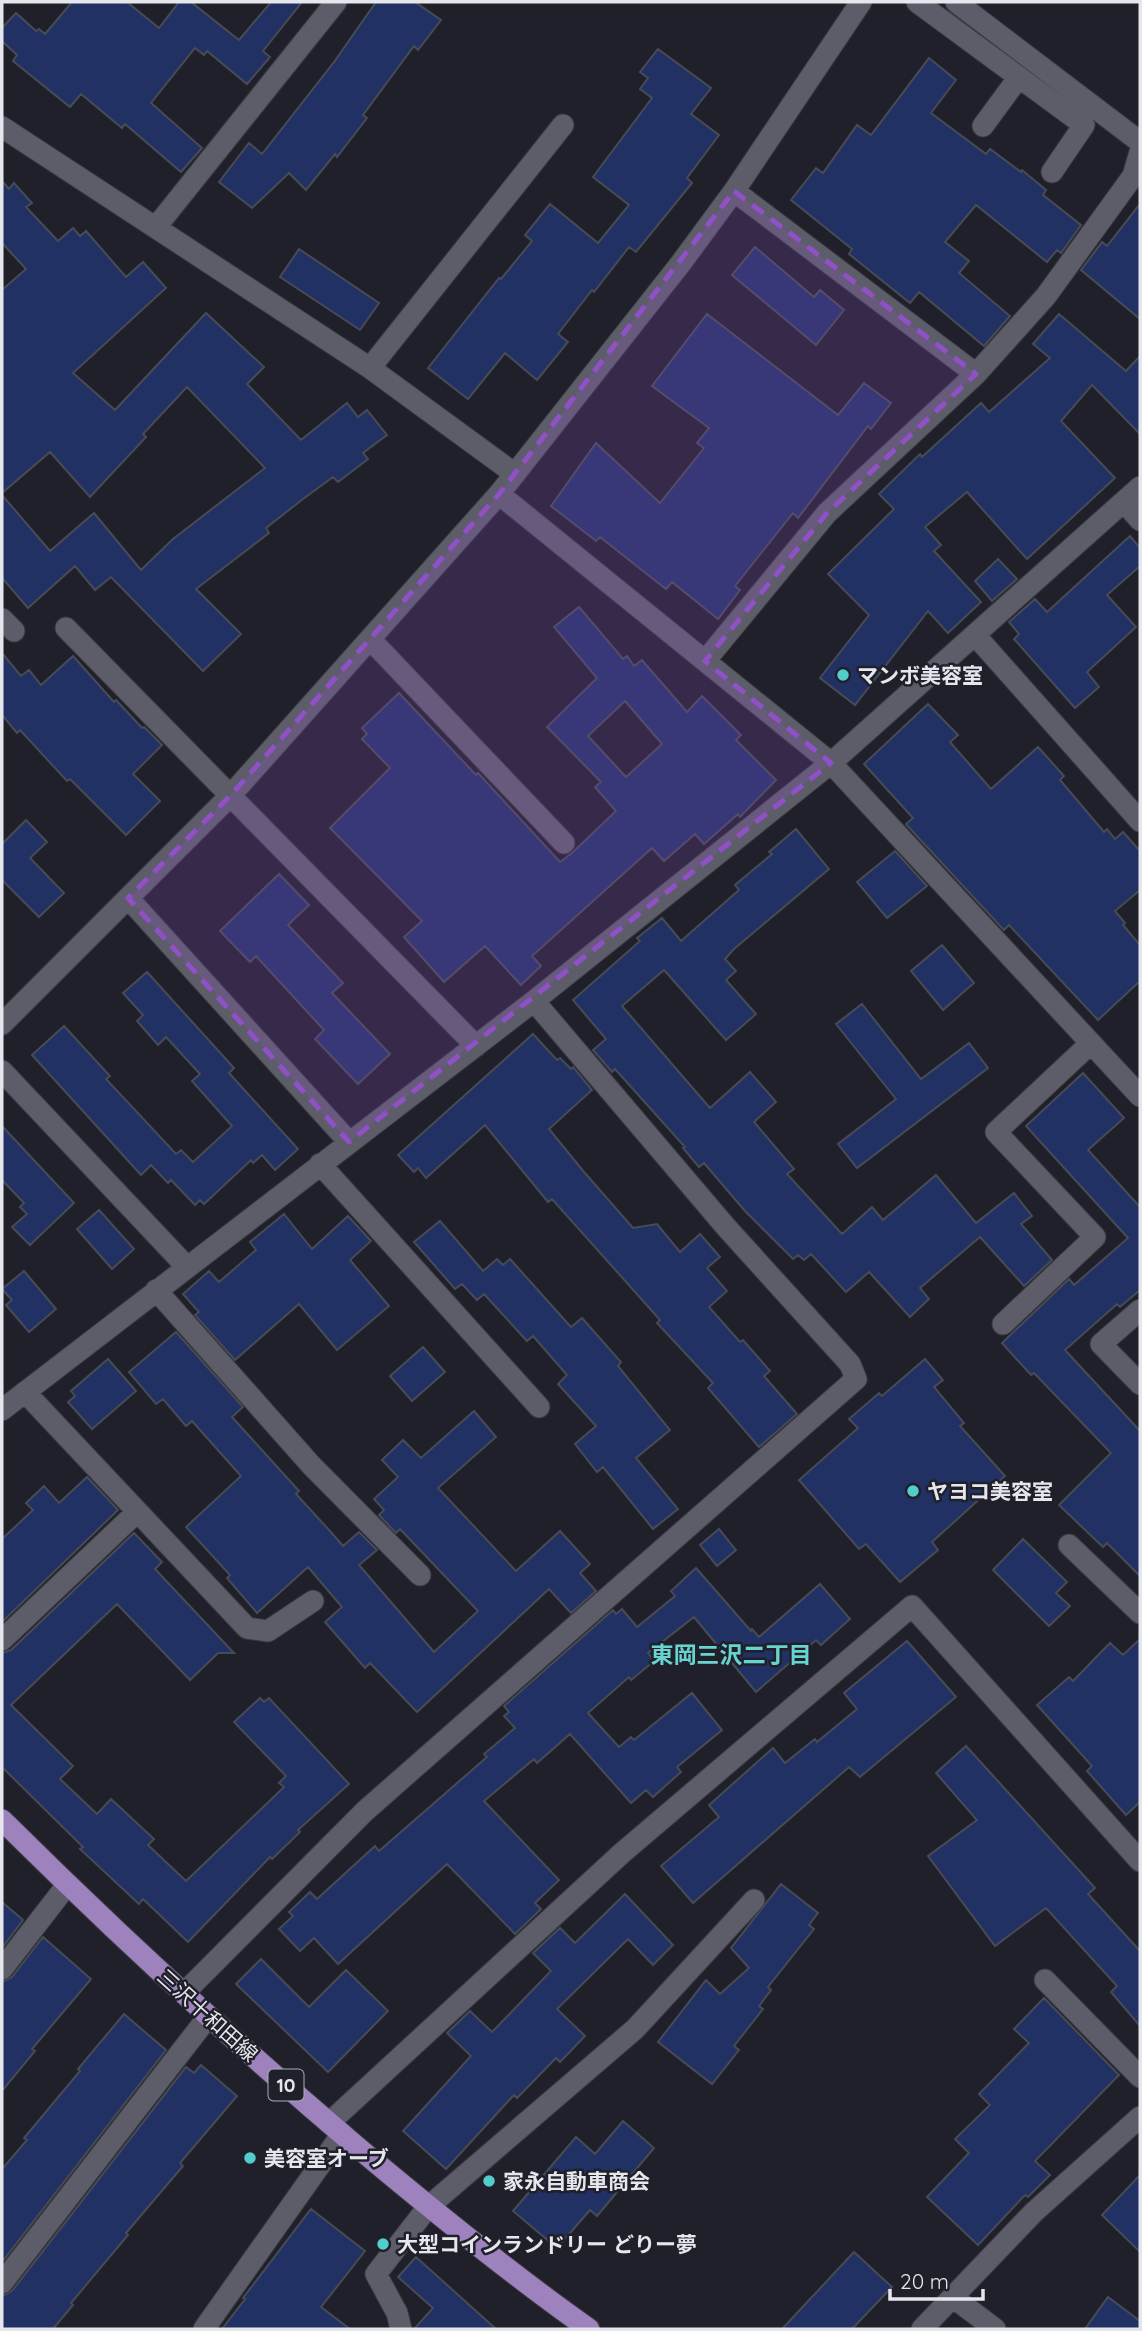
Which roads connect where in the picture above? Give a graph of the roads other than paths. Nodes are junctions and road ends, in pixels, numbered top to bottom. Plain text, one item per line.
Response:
1 (335, 2) edge
2 (861, 2) edge
3 (916, 2) edge
4 (956, 2) edge
5 (1019, 76) junction
6 (563, 125) dead end
7 (983, 126) dead end
8 (2, 127) edge
9 (1140, 142) edge
10 (1140, 152) edge
11 (1052, 172) dead end
12 (734, 191) junction
13 (156, 227) junction
14 (370, 368) junction
15 (976, 374) junction
16 (515, 474) junction
17 (1140, 487) edge
18 (499, 494) junction
19 (1124, 502) junction
20 (1140, 520) edge
21 (66, 628) dead end
22 (975, 635) junction
23 (370, 639) junction
24 (705, 661) junction
25 (831, 763) junction
26 (230, 796) junction
27 (1140, 821) edge
28 (564, 843) dead end
29 (128, 898) junction
30 (534, 1000) junction
31 (2, 1024) edge
32 (1091, 1043) junction
33 (476, 1046) junction
34 (2, 1071) edge
35 (1140, 1096) edge
36 (349, 1142) junction
37 (320, 1164) junction
38 (186, 1266) junction
39 (156, 1290) junction
40 (1140, 1310) edge
41 (1003, 1324) dead end
42 (1140, 1384) edge
43 (24, 1392) junction
44 (539, 1407) dead end
45 (2, 1410) edge
46 (137, 1512) junction
47 (1069, 1545) dead end
48 (420, 1575) dead end
49 (313, 1601) dead end
50 (1140, 1613) edge
51 (2, 1640) edge
52 (2, 1820) edge
53 (1140, 1861) edge
54 (67, 1885) junction
55 (754, 1900) dead end
56 (2, 1969) edge
57 (1045, 1980) dead end
58 (184, 1993) junction
59 (208, 2017) junction
60 (1140, 2077) edge
61 (1140, 2117) edge
62 (336, 2128) junction
63 (428, 2207) junction
64 (2, 2283) edge
65 (954, 2298) junction
66 (204, 2329) edge
67 (401, 2329) edge
68 (589, 2329) edge
69 (922, 2329) edge
70 (995, 2329) edge

1 - 13 street
2 - 12 street
3 - 5 street
4 - 9 street
5 - 7 street
5 - 11 street
6 - 14 street
8 - 13 street
10 - 15 street
12 - 15 street
12 - 16 street
13 - 14 street
14 - 16 street
15 - 24 street
16 - 18 street
17 - 19 street
18 - 23 street
18 - 24 street
19 - 20 street
19 - 22 street
21 - 26 street
22 - 25 street
22 - 27 street
23 - 26 street
23 - 28 street
24 - 25 street
25 - 30 street
25 - 32 street
26 - 29 street
26 - 33 street
29 - 31 street
29 - 36 street
30 - 33 street
30 - 58 street
32 - 35 street
32 - 41 street
33 - 36 street
34 - 38 street
36 - 37 street
37 - 38 street
37 - 44 street
38 - 39 street
39 - 43 street
39 - 48 street
40 - 42 street
43 - 45 street
43 - 46 street
46 - 49 street
46 - 51 street
47 - 50 street
52 - 54 main road, 三沢十和田線 / 10
53 - 62 street
54 - 56 street
54 - 58 main road, 三沢十和田線 / 10
55 - 63 street
57 - 60 street
58 - 59 main road, 三沢十和田線 / 10
59 - 62 main road, 三沢十和田線 / 10
59 - 64 street
61 - 65 street
62 - 63 main road, 三沢十和田線 / 10
62 - 66 street
63 - 67 street
63 - 68 main road, 三沢十和田線 / 10
65 - 69 street
65 - 70 street

